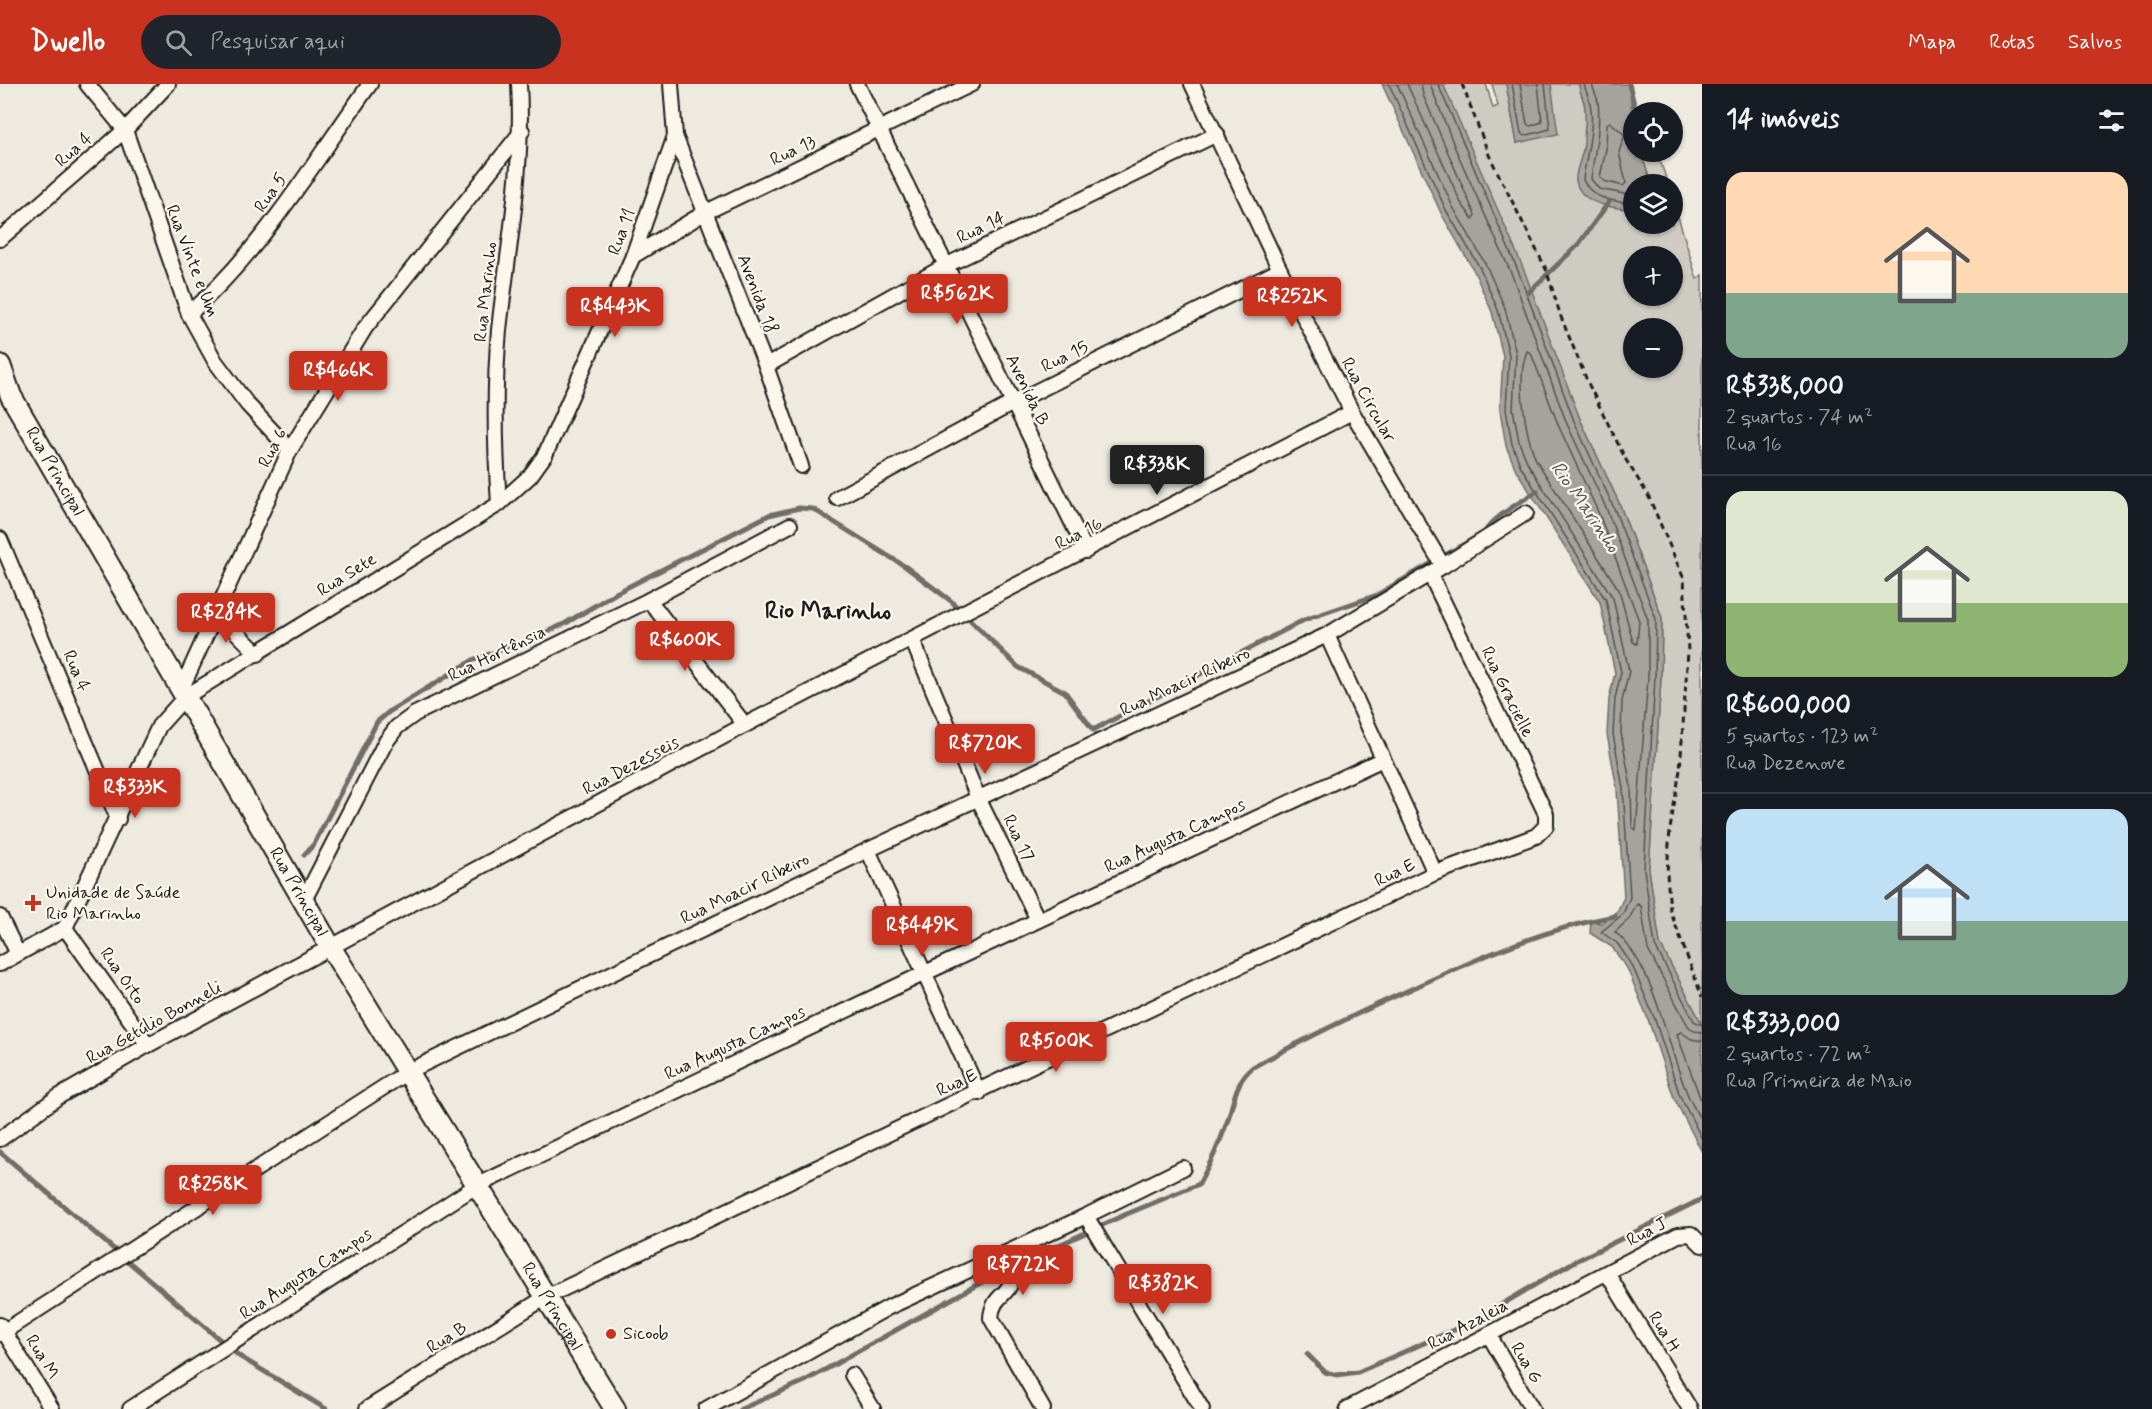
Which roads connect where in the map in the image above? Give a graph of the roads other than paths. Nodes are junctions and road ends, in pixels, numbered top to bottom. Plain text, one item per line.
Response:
1 (87, 84) edge
2 (168, 84) edge
3 (370, 84) edge
4 (519, 84) edge
5 (671, 84) edge
6 (857, 84) edge
7 (972, 84) edge
8 (1192, 84) edge
9 (125, 130) junction
10 (880, 130) junction
11 (522, 131) junction
12 (1217, 134) junction
13 (675, 136) junction
14 (706, 212) junction
15 (0, 239) edge
16 (633, 256) junction
17 (945, 266) junction
18 (1280, 270) junction
19 (189, 314) junction
20 (766, 366) junction
21 (1, 373) edge
22 (1013, 403) junction
23 (1352, 412) junction
24 (290, 450) junction
25 (801, 466) dead end
26 (837, 498) dead end
27 (499, 504) junction
28 (1526, 513) dead end
29 (790, 525) dead end
30 (0, 538) edge
31 (1086, 551) junction
32 (1439, 559) junction
33 (1430, 574) junction
34 (649, 600) junction
35 (217, 613) junction
36 (949, 618) joint
37 (1327, 635) junction
38 (912, 639) junction
39 (258, 654) junction
40 (183, 693) junction
41 (745, 725) junction
42 (1383, 759) junction
43 (979, 800) junction
44 (118, 819) junction
45 (1546, 826) joint
46 (868, 850) junction
47 (1435, 873) junction
48 (304, 900) junction
49 (0, 917) edge
50 (1038, 920) junction
51 (65, 928) junction
52 (331, 948) junction
53 (17, 952) junction
54 (0, 964) edge
55 (923, 974) junction
56 (148, 1045) junction
57 (409, 1071) junction
58 (979, 1093) junction
59 (0, 1139) edge
60 (1183, 1168) dead end
61 (476, 1186) junction
62 (1088, 1220) junction
63 (1702, 1245) edge
64 (1008, 1262) junction
65 (1607, 1273) junction
66 (546, 1297) junction
67 (2, 1330) edge
68 (1489, 1335) junction
69 (852, 1375) dead end
70 (1356, 1407) edge
71 (49, 1408) edge
72 (130, 1409) edge
73 (367, 1409) edge
74 (615, 1409) edge
75 (706, 1409) edge
76 (873, 1409) edge
77 (1043, 1409) edge
78 (1202, 1409) edge
79 (1532, 1409) edge
80 (1690, 1409) edge

1 - 9 street
2 - 9 street, Rua 4
3 - 19 street, Rua 5
4 - 11 street, Rua Marinho
5 - 13 street, Rua 11
6 - 10 street, Avenida B
7 - 10 street, Rua 13
8 - 12 street, Rua Circular
9 - 15 street, Rua 4
9 - 19 street, Rua Vinte e Um
10 - 14 street, Rua 13
10 - 17 street, Avenida B
11 - 24 street, Rua 6
11 - 27 street, Rua Marinho
12 - 17 street, Rua 14
12 - 18 street, Rua Circular
13 - 14 street, Avenida 18
13 - 16 street, Rua 11
14 - 16 street, Rua 13
14 - 20 street, Avenida 18
16 - 27 street, Rua 11
17 - 20 street, Rua 14
17 - 22 street, Avenida B
18 - 22 street, Rua 15
18 - 23 street, Rua Circular
19 - 24 street, Rua Vinte e Um
20 - 25 street, Avenida 18
21 - 40 main road, Rua Principal
22 - 26 street, Rua 15
22 - 31 street, Avenida B
23 - 31 street, Rua 16
23 - 32 street, Rua Circular
24 - 35 street, Rua 6
27 - 39 street, Rua Sete
28 - 32 street, Rua Moacir Ribeiro
29 - 34 street, Rua Hortênsia
30 - 44 street, Rua 4
31 - 36 street, Rua 16
32 - 33 street, Rua Moacir Ribeiro
33 - 37 street, Rua Moacir Ribeiro
33 - 45 street, Rua Gracielle
34 - 41 street
34 - 48 street, Rua Hortênsia
35 - 39 street
35 - 40 street, Rua 6
36 - 38 street, Rua Dezesseis
37 - 42 street
37 - 43 street, Rua Moacir Ribeiro
38 - 41 street, Rua Dezesseis
38 - 43 street, Rua 17
39 - 40 street, Rua Sete
40 - 44 street
40 - 48 main road, Rua Principal
41 - 52 street, Rua Dezesseis
42 - 47 street
42 - 50 street, Rua Augusta Campos
43 - 46 street, Rua Moacir Ribeiro
43 - 50 street, Rua 17
44 - 51 street
45 - 47 street, Rua E
46 - 55 street
46 - 57 street, Rua Moacir Ribeiro
47 - 58 street, Rua E
48 - 52 main road, Rua Principal
49 - 53 street
50 - 55 street, Rua Augusta Campos
51 - 53 street
51 - 56 street, Rua Oito
52 - 56 street, Rua Getúlio Bonneli
52 - 57 main road, Rua Principal
53 - 54 street
55 - 58 street
55 - 61 street, Rua Augusta Campos
56 - 59 street, Rua Getúlio Bonneli
57 - 61 main road, Rua Principal
57 - 67 street, Rua Moacir Ribeiro
58 - 66 street, Rua E
60 - 62 street
61 - 66 main road, Rua Principal
61 - 72 street, Rua Augusta Campos
62 - 64 street
62 - 78 street
63 - 65 street, Rua J
64 - 75 street
64 - 77 street
65 - 68 street, Rua Azaleia
65 - 80 street, Rua H
66 - 73 street, Rua B
66 - 74 main road, Rua Principal
67 - 71 street, Rua M
68 - 70 street, Rua Azaleia
68 - 79 street, Rua G
69 - 76 street

